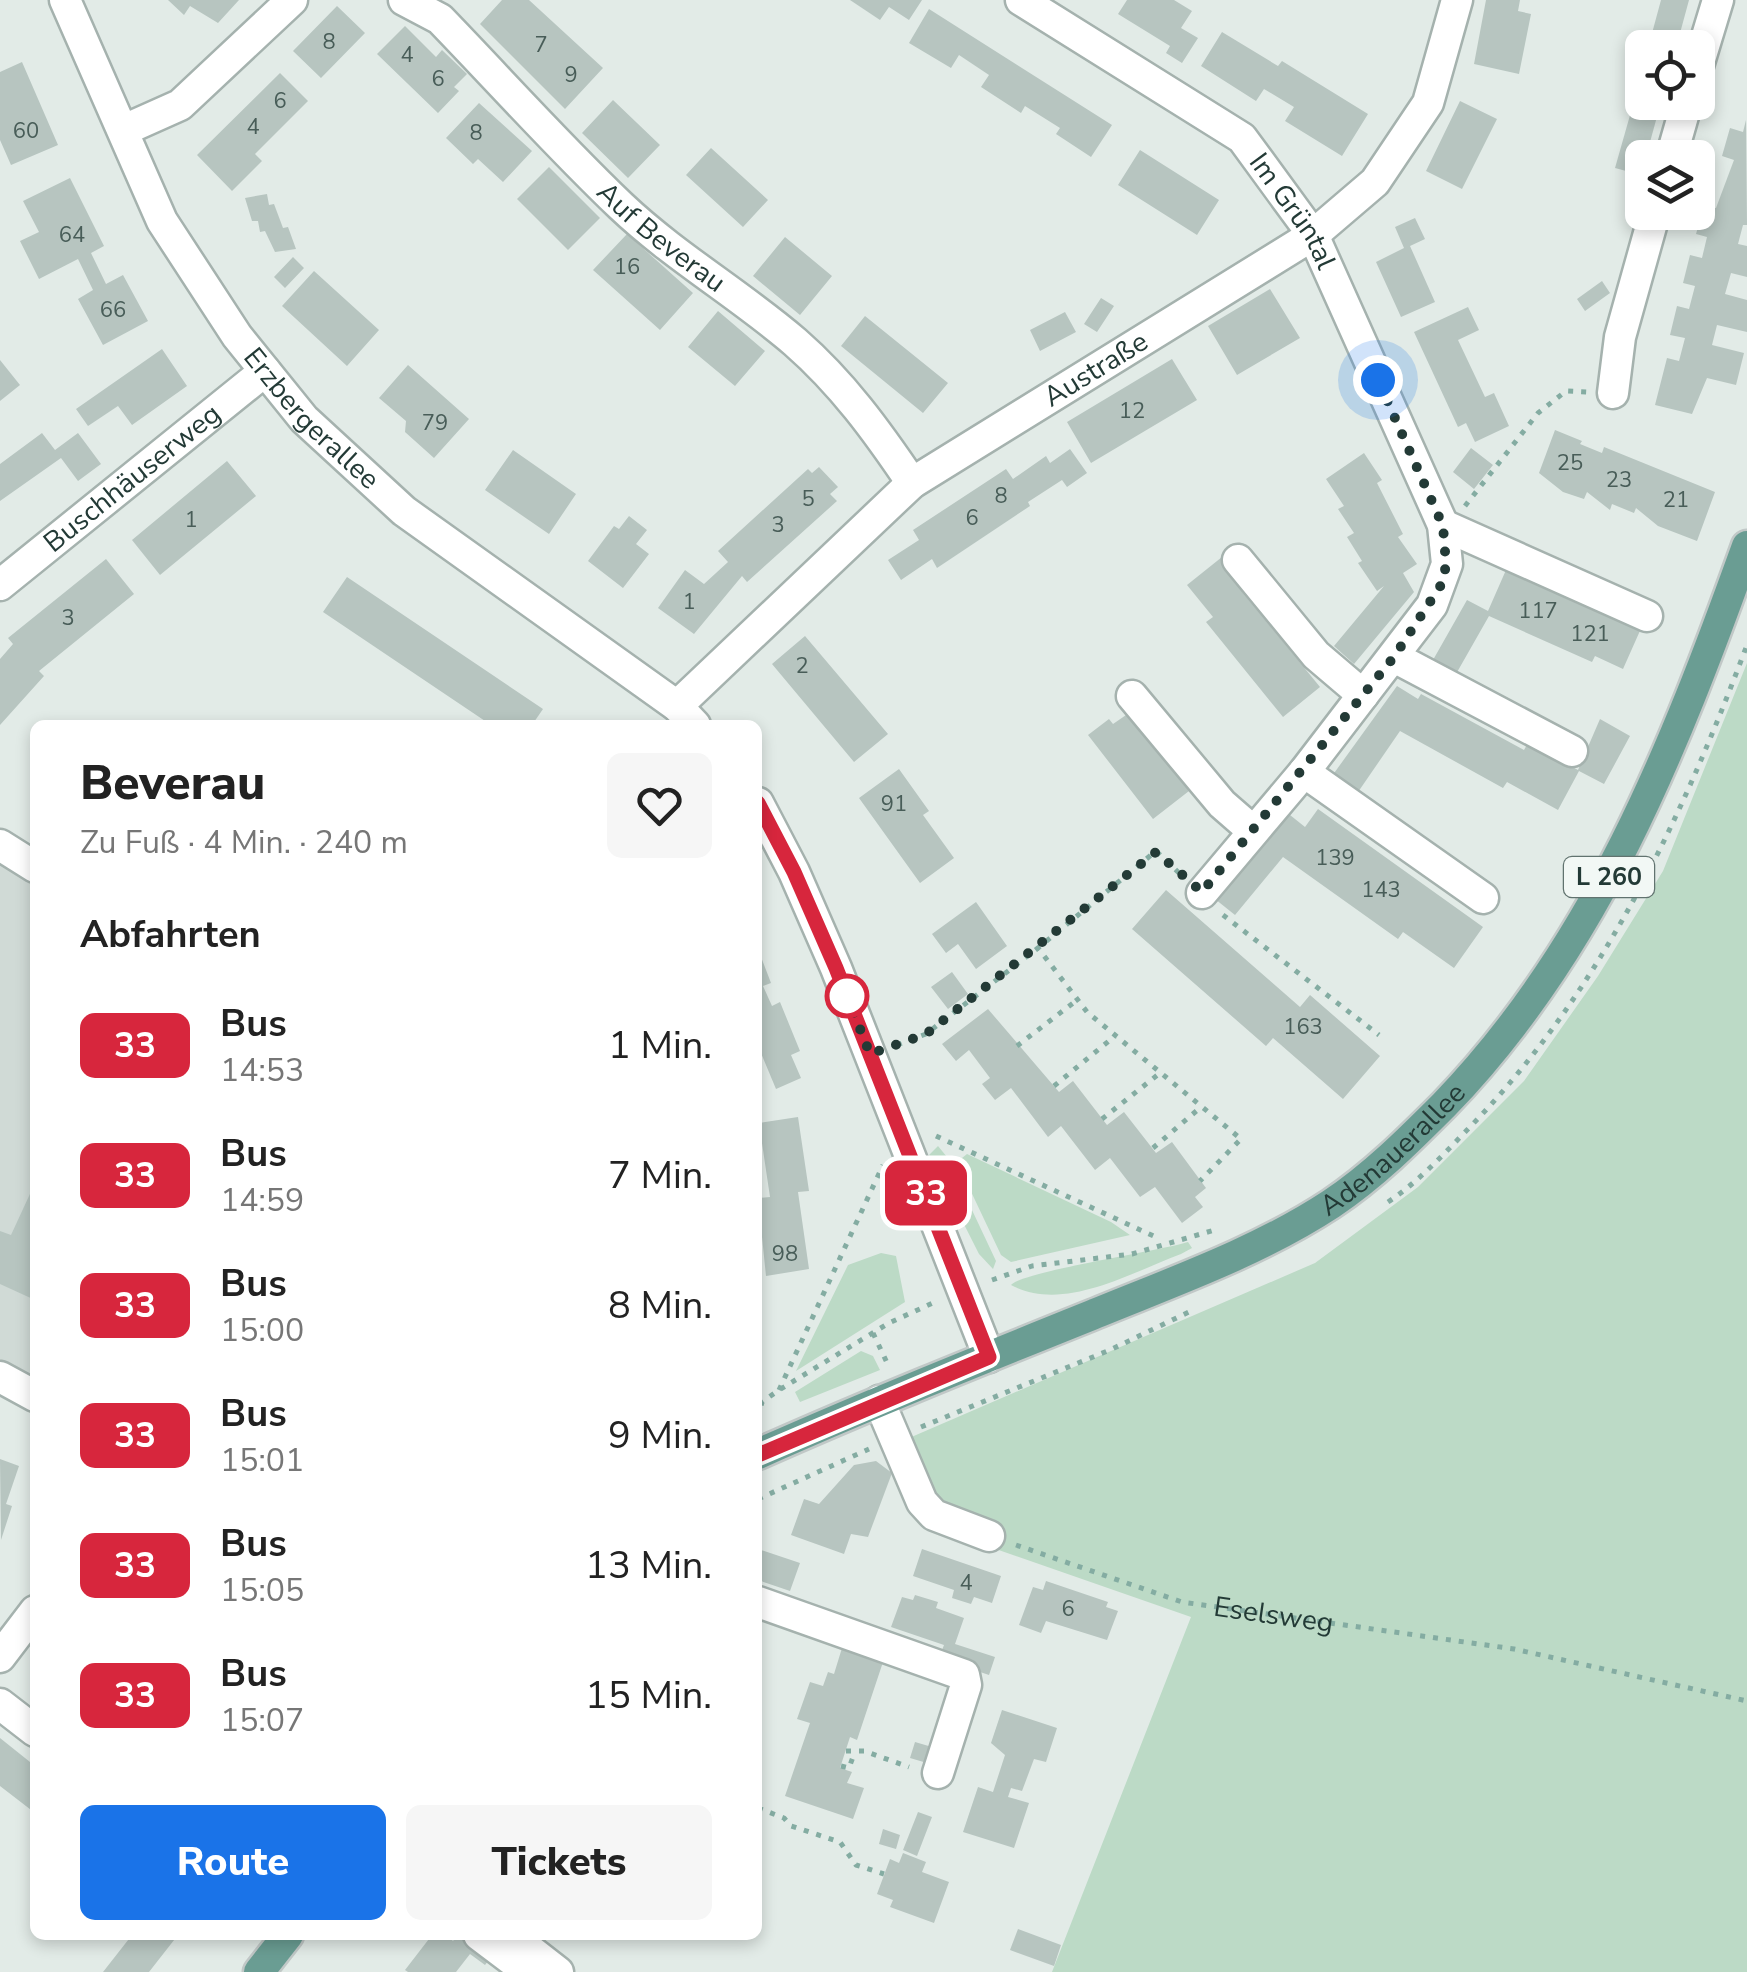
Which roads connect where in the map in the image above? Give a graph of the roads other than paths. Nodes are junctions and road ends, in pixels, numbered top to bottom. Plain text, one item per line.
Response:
1 (65, 0) edge
2 (292, 0) edge
3 (404, 0) edge
4 (1020, 0) edge
5 (1457, 0) edge
6 (1718, 0) edge
7 (1709, 30) edge
8 (124, 130) junction
9 (1651, 230) edge
10 (1313, 235) junction
11 (265, 372) junction
12 (1613, 393) road end
13 (912, 483) junction
14 (1445, 526) junction
15 (1747, 546) edge
16 (1238, 560) dead end
17 (0, 585) edge
18 (1647, 616) dead end
19 (1394, 657) junction
20 (1132, 696) dead end
21 (1362, 696) junction
22 (686, 716) edge
23 (1572, 751) dead end
24 (1304, 772) junction
25 (762, 810) edge
26 (1253, 830) junction
27 (0, 845) edge
28 (30, 865) edge
29 (1202, 892) road end
30 (1483, 898) dead end
31 (989, 1357) junction
32 (0, 1377) edge
33 (30, 1393) edge
34 (879, 1400) junction
35 (762, 1452) edge
36 (989, 1536) road end
37 (762, 1603) edge
38 (30, 1618) edge
39 (0, 1657) edge
40 (0, 1704) edge
41 (30, 1727) edge
42 (928, 1772) road end
43 (284, 1940) edge
44 (486, 1940) edge
45 (516, 1940) edge
46 (258, 1972) edge
47 (528, 1972) edge
48 (558, 1972) edge

1 - 8 street, Erzbergerallee
2 - 8 street
3 - 13 street, Auf Beverau
4 - 10 street, Im Grüntal
5 - 10 street, Austraße
6 - 7 street
8 - 11 street, Erzbergerallee
9 - 12 street
10 - 13 street, Austraße
10 - 14 street, Im Grüntal
11 - 17 street, Buschhäuserweg
11 - 22 street, Erzbergerallee
13 - 22 street, Austraße
14 - 18 street
14 - 19 street, Im Grüntal
15 - 31 main road, Adenauerallee / L 260
16 - 21 street
19 - 21 street, Im Grüntal
19 - 23 street
20 - 26 street
21 - 24 street, Im Grüntal
24 - 26 street, Im Grüntal
24 - 30 street
25 - 31 street
26 - 29 street, Im Grüntal
27 - 28 street
31 - 34 main road, Adenauerallee / L 260
32 - 33 street
34 - 35 main road, Adenauerallee / L 260
34 - 36 street
37 - 42 street
38 - 39 street
40 - 41 street
43 - 46 main road
44 - 47 street
45 - 48 street

